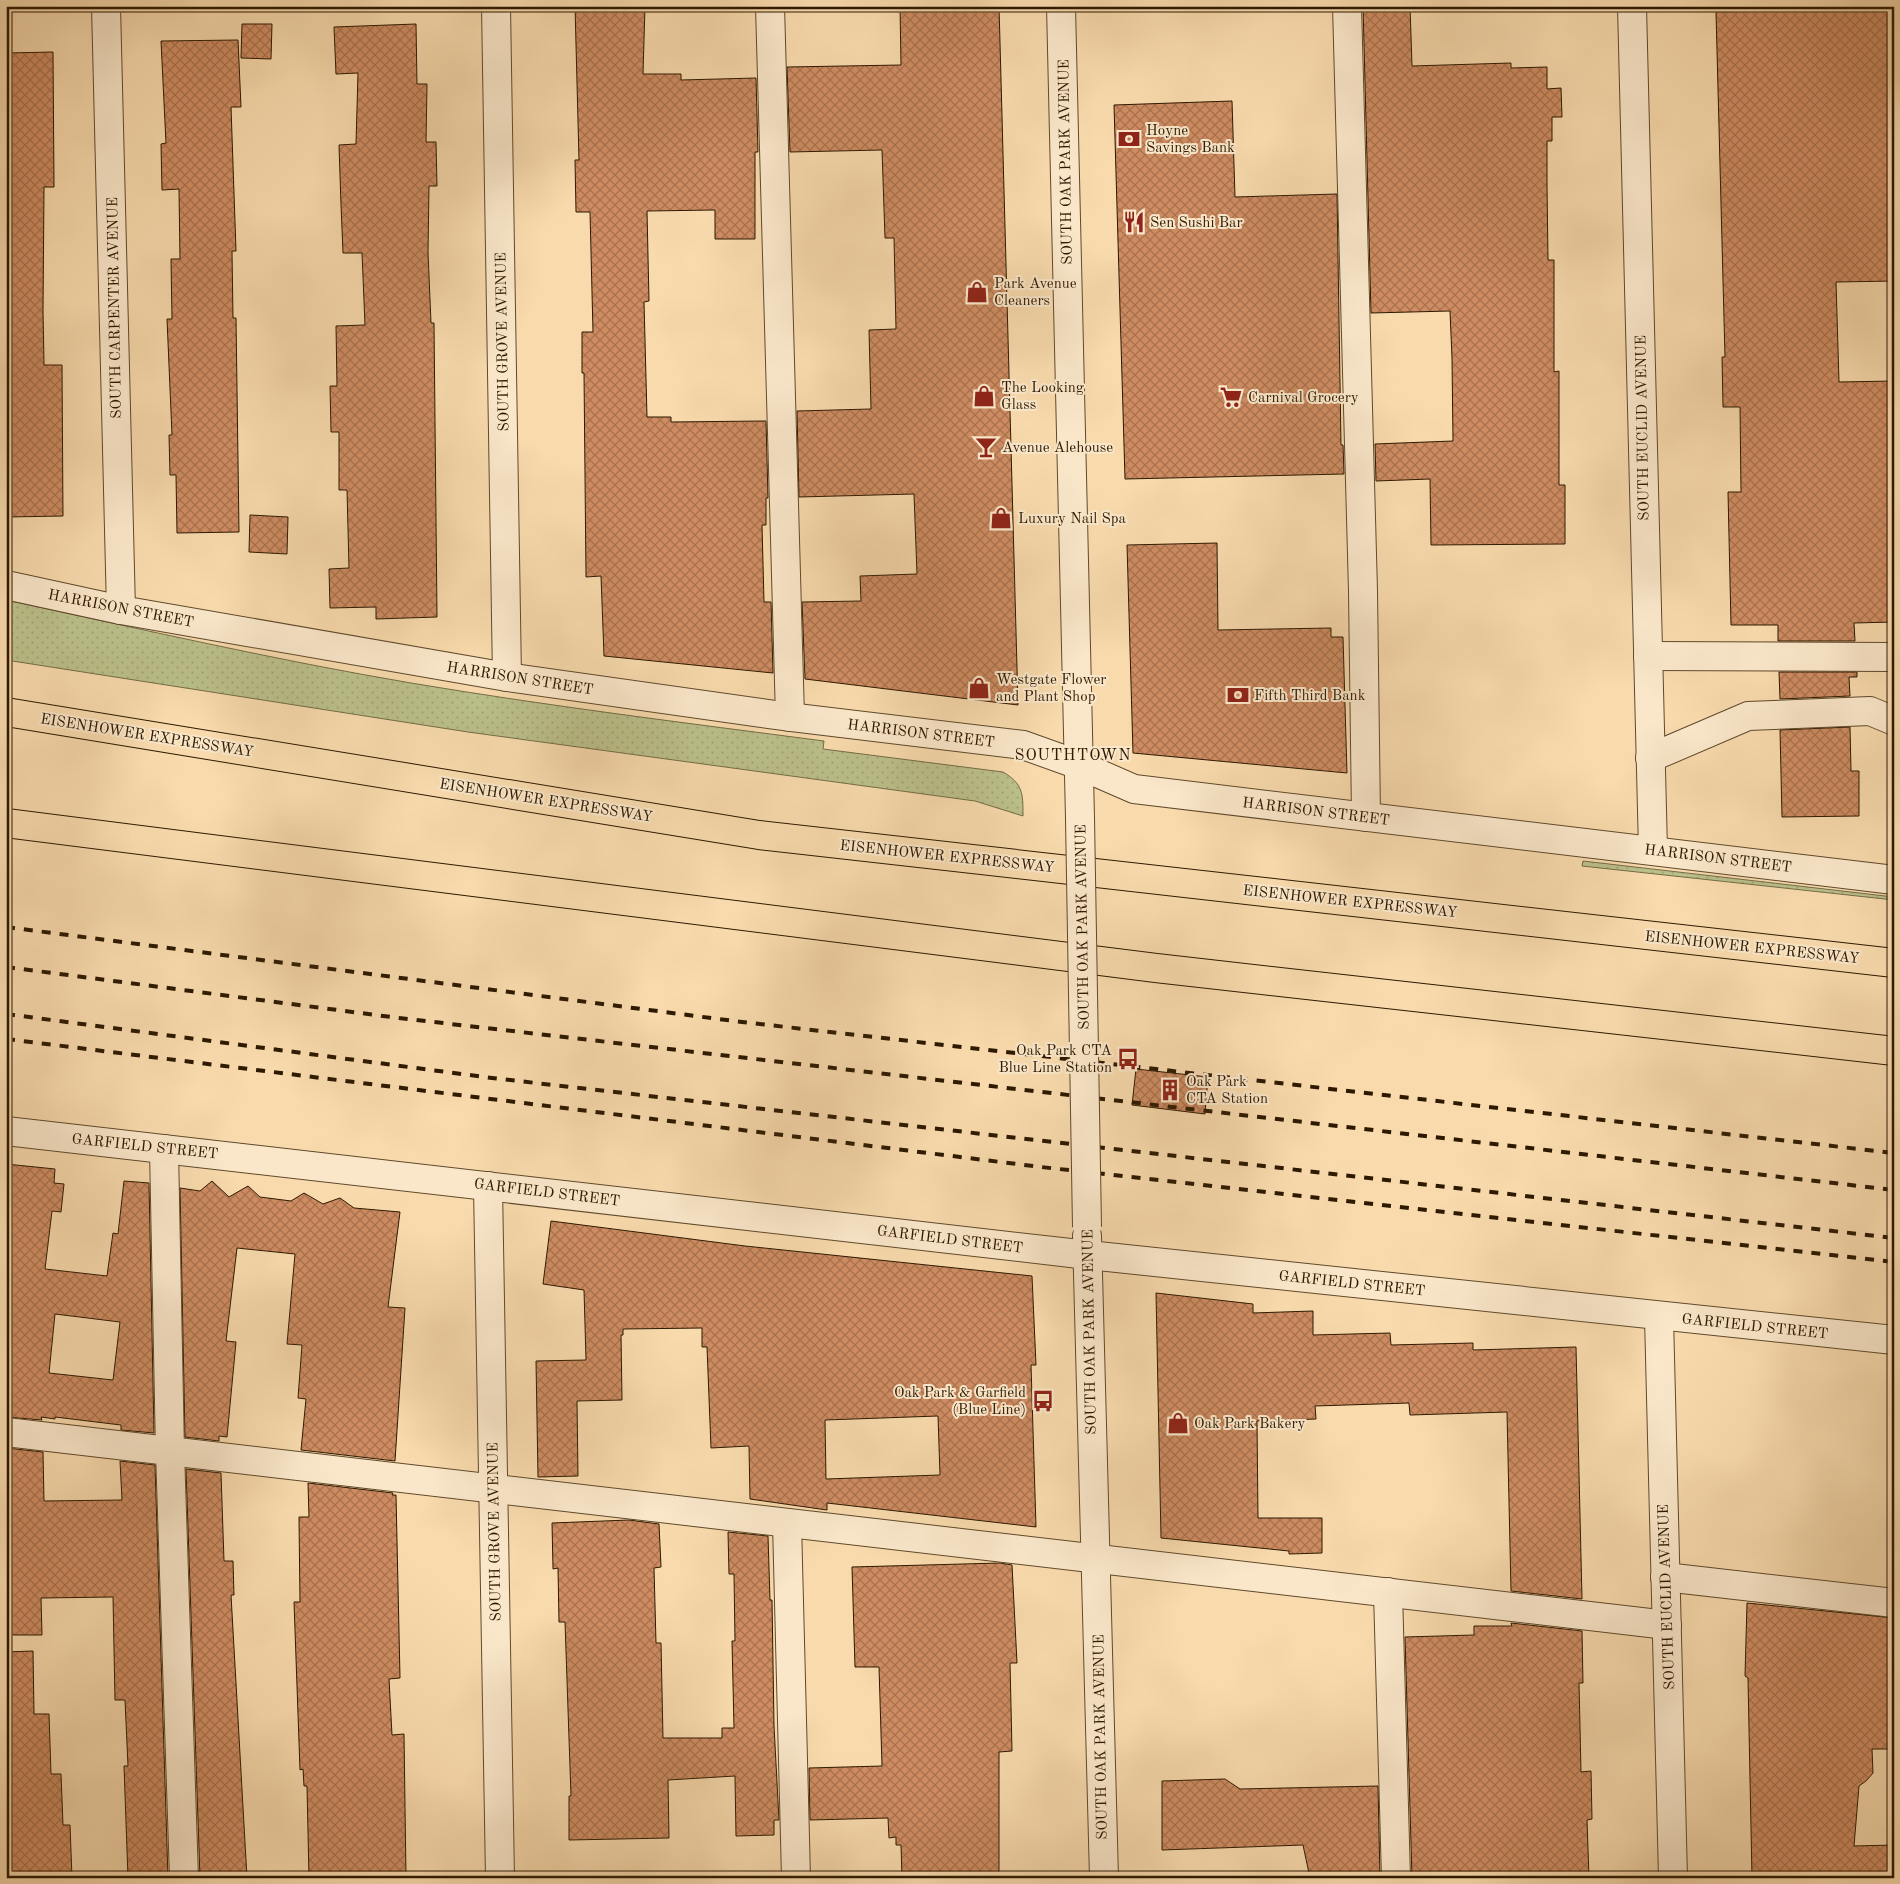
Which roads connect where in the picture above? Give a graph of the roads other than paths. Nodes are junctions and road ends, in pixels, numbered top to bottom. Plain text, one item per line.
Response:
1 (106, 6) edge
2 (496, 6) edge
3 (770, 6) edge
4 (1061, 6) edge
5 (1348, 6) edge
6 (1632, 6) edge
7 (6, 585) edge
8 (121, 610) junction
9 (1648, 656) junction
10 (1894, 657) edge
11 (507, 677) junction
12 (6, 712) edge
13 (790, 717) junction
14 (1894, 721) edge
15 (1650, 758) junction
16 (1079, 765) junction
17 (1366, 817) junction
18 (6, 823) edge
19 (1653, 850) junction
20 (1894, 880) edge
21 (1894, 963) edge
22 (1894, 1051) edge
23 (6, 1131) edge
24 (164, 1149) junction
25 (488, 1186) junction
26 (1088, 1255) junction
27 (1659, 1317) junction
28 (1894, 1340) edge
29 (6, 1432) edge
30 (170, 1452) junction
31 (493, 1489) junction
32 (787, 1523) junction
33 (1096, 1559) junction
34 (1665, 1577) junction
35 (1388, 1592) junction
36 (1894, 1603) edge
37 (1667, 1625) junction
38 (184, 1878) edge
39 (500, 1878) edge
40 (796, 1878) edge
41 (1104, 1878) edge
42 (1396, 1878) edge
43 (1673, 1878) edge

1 - 8 street, SOUTH CARPENTER AVENUE
2 - 11 street, SOUTH GROVE AVENUE
3 - 13 street
4 - 16 street, SOUTH OAK PARK AVENUE
5 - 17 street
6 - 9 street, SOUTH EUCLID AVENUE
7 - 8 street, HARRISON STREET
8 - 11 street, HARRISON STREET
9 - 10 street
9 - 15 street, SOUTH EUCLID AVENUE
11 - 13 street, HARRISON STREET
12 - 21 highway, EISENHOWER EXPRESSWAY
13 - 16 street, HARRISON STREET
14 - 15 street
15 - 19 street, SOUTH EUCLID AVENUE
16 - 17 street, HARRISON STREET
16 - 26 street, SOUTH OAK PARK AVENUE, bridge
17 - 19 street, HARRISON STREET
18 - 22 highway
19 - 20 street, HARRISON STREET
23 - 24 street, GARFIELD STREET
24 - 25 street, GARFIELD STREET
24 - 30 street
25 - 26 street, GARFIELD STREET
25 - 31 street, SOUTH GROVE AVENUE
26 - 27 street, GARFIELD STREET
26 - 33 street, SOUTH OAK PARK AVENUE
27 - 28 street, GARFIELD STREET
27 - 34 street, SOUTH EUCLID AVENUE
29 - 30 street
30 - 31 street
30 - 38 street
31 - 32 street
31 - 39 street, SOUTH GROVE AVENUE
32 - 33 street
32 - 40 street
33 - 35 street
33 - 41 street, SOUTH OAK PARK AVENUE
34 - 36 street
34 - 37 street, SOUTH EUCLID AVENUE
35 - 37 street
35 - 42 street
37 - 43 street, SOUTH EUCLID AVENUE

